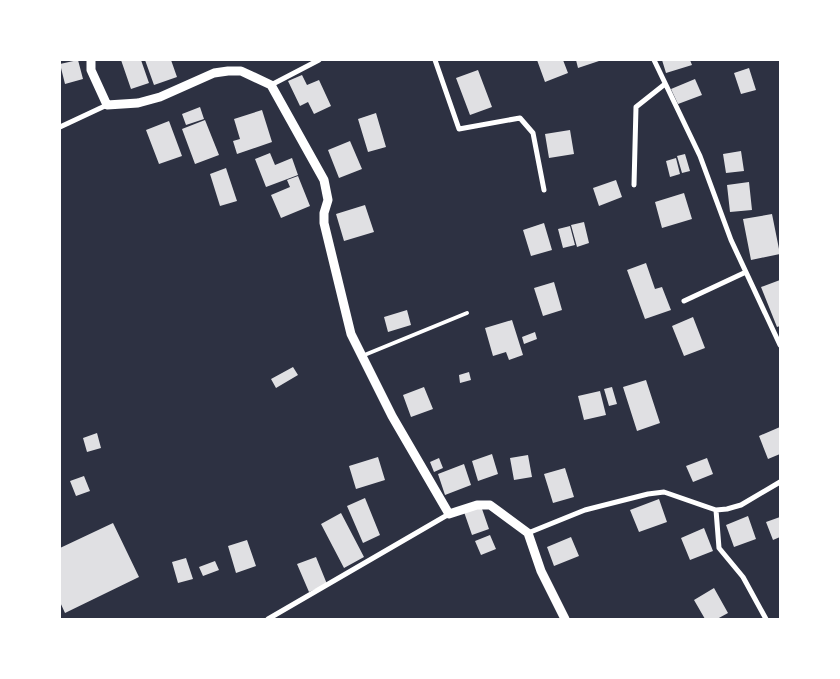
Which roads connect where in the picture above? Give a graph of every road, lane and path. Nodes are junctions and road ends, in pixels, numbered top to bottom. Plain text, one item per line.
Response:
1 (91, 60) edge
2 (318, 60) edge
3 (435, 60) edge
4 (654, 60) edge
5 (665, 84) junction
6 (270, 85) junction
7 (107, 104) junction
8 (60, 127) edge
9 (634, 185) dead end
10 (544, 190) dead end
11 (746, 272) junction
12 (684, 301) dead end
13 (467, 313) dead end
14 (780, 345) edge
15 (362, 356) junction
16 (780, 482) edge
17 (716, 510) junction
18 (448, 514) junction
19 (528, 533) junction
20 (268, 619) edge
21 (565, 619) edge
22 (766, 619) edge

1 - 7 street
2 - 6 street
3 - 10 street
4 - 5 street
5 - 9 street
5 - 11 street
6 - 7 street
6 - 15 street
7 - 8 street
11 - 12 street
11 - 14 street
13 - 15 lane
15 - 18 street
16 - 17 street
17 - 19 street
17 - 22 street
18 - 19 street
18 - 20 street
19 - 21 street

